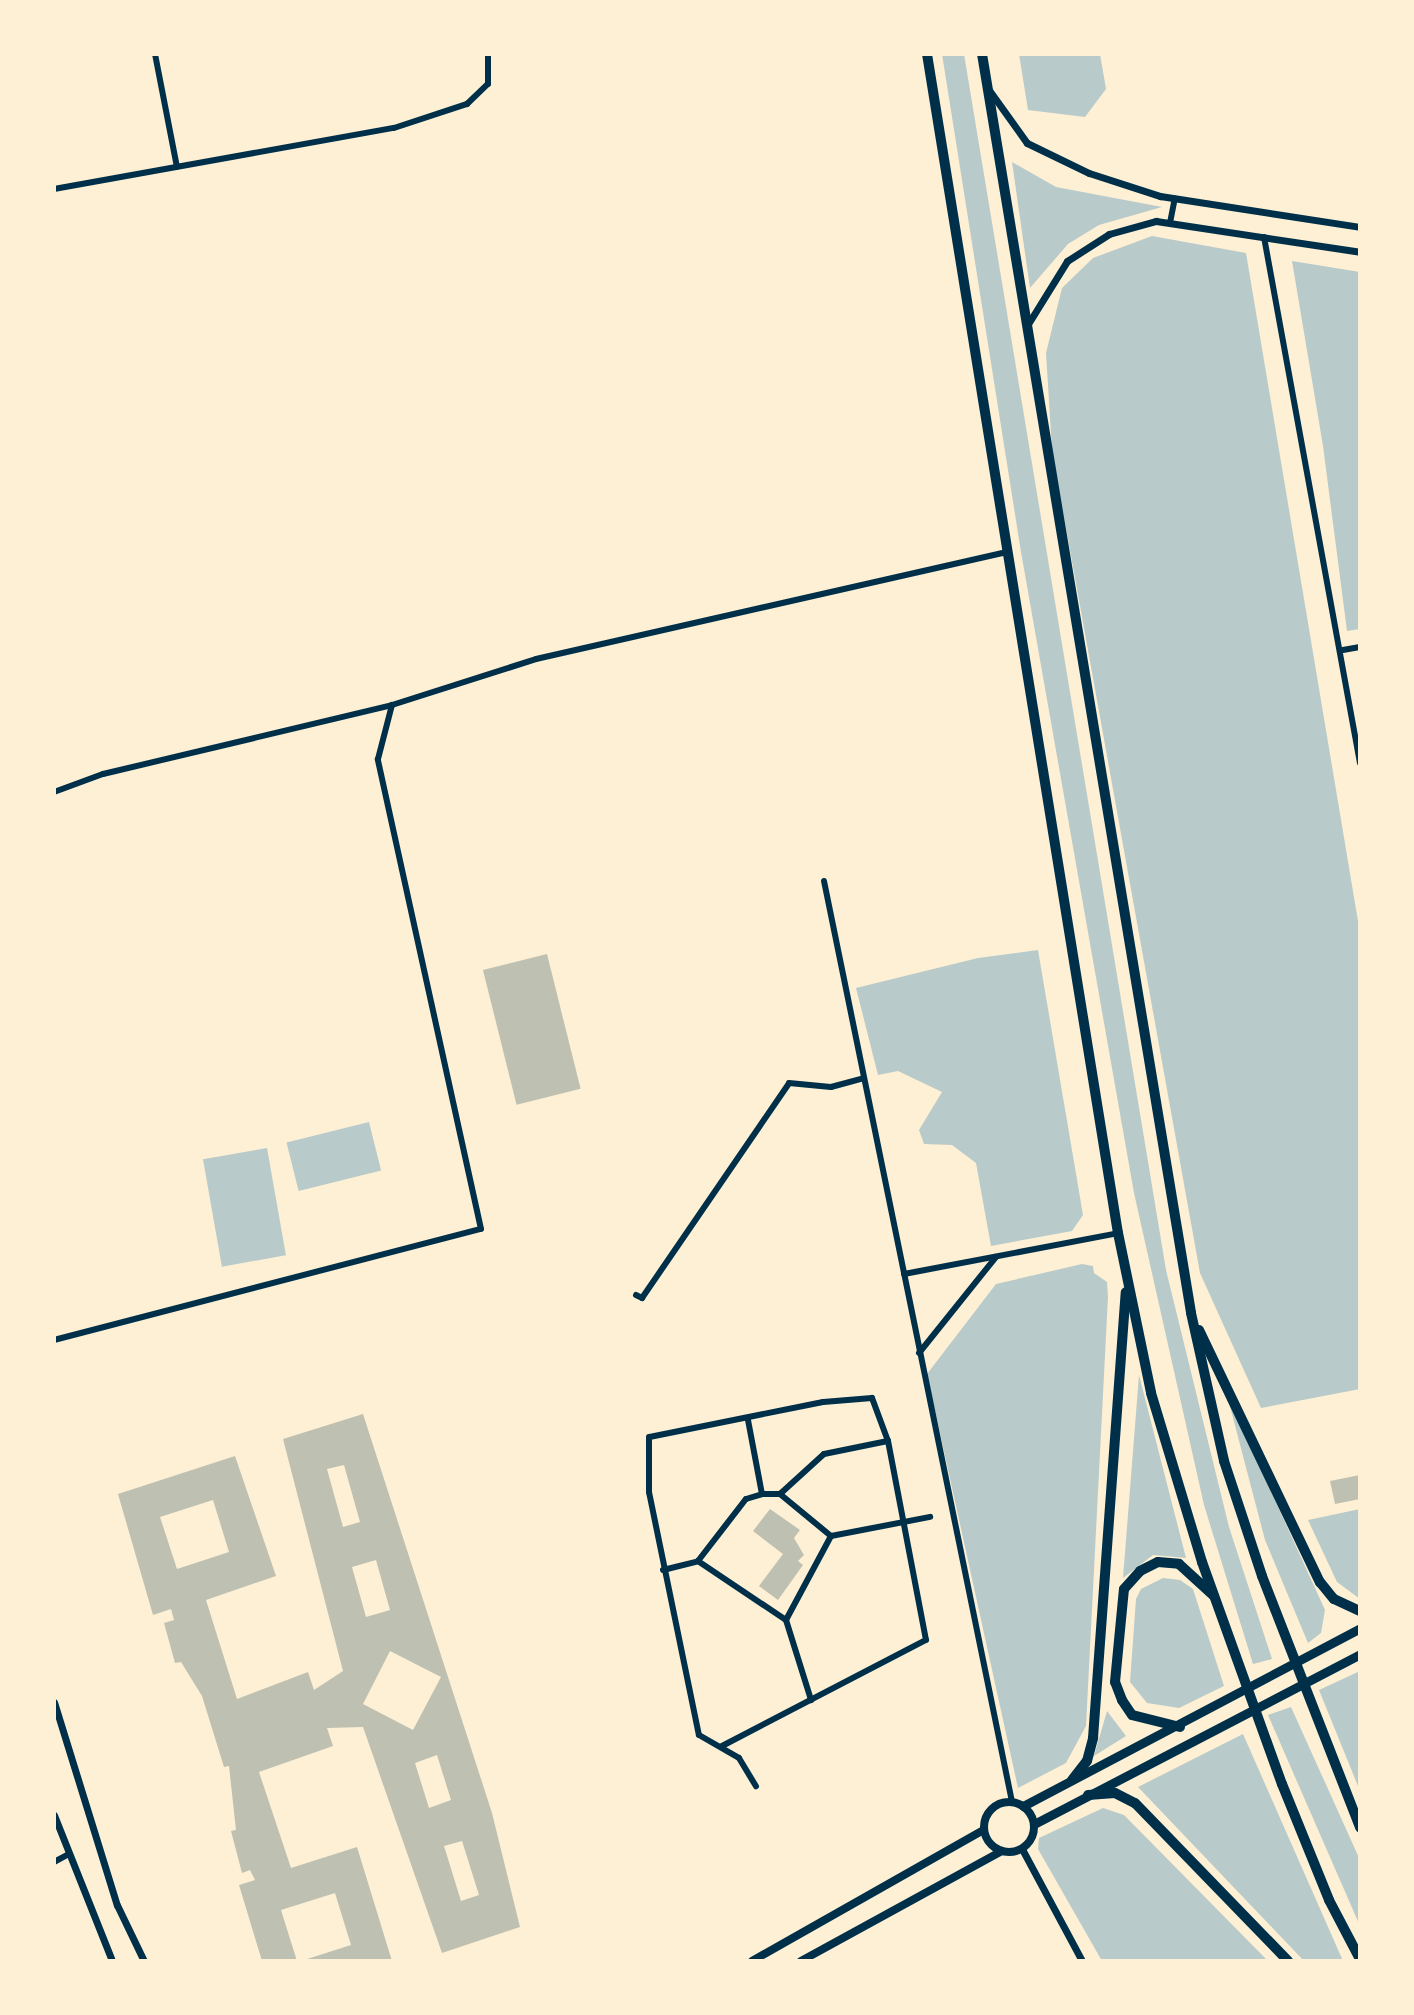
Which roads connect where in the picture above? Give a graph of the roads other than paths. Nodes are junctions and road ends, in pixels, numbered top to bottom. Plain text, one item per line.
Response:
1 (155, 54) edge
2 (488, 54) edge
3 (927, 54) edge
4 (982, 54) edge
5 (988, 88) junction
6 (177, 167) junction
7 (54, 189) edge
8 (1175, 198) junction
9 (1170, 223) junction
10 (1360, 227) edge
11 (1264, 237) junction
12 (1360, 252) edge
13 (1024, 329) junction
14 (1008, 552) junction
15 (1360, 647) edge
16 (1343, 650) junction
17 (392, 705) junction
18 (1360, 763) edge
19 (54, 792) edge
20 (824, 881) dead end
21 (864, 1078) junction
22 (1118, 1233) junction
23 (996, 1257) junction
24 (904, 1274) junction
25 (1127, 1278) junction
26 (636, 1295) dead end
27 (1191, 1313) junction
28 (54, 1340) edge
29 (919, 1353) junction
30 (748, 1420) junction
31 (888, 1441) junction
32 (762, 1494) junction
33 (780, 1494) junction
34 (930, 1517) dead end
35 (904, 1521) junction
36 (831, 1536) junction
37 (698, 1561) junction
38 (663, 1570) junction
39 (1215, 1596) junction
40 (1360, 1611) edge
41 (786, 1620) junction
42 (1360, 1628) edge
43 (1360, 1654) edge
44 (811, 1700) junction
45 (54, 1702) edge
46 (1180, 1727) junction
47 (722, 1746) junction
48 (1072, 1780) junction
49 (756, 1786) dead end
50 (1088, 1795) junction
51 (1012, 1802) junction
52 (1023, 1806) junction
53 (54, 1815) edge
54 (1034, 1824) junction
55 (1360, 1828) edge
56 (984, 1830) junction
57 (1022, 1849) junction
58 (1002, 1851) junction
59 (67, 1855) junction
60 (54, 1862) edge
61 (1360, 1959) edge
62 (112, 1961) edge
63 (144, 1961) edge
64 (752, 1961) edge
65 (801, 1961) edge
66 (1082, 1961) edge
67 (1288, 1961) edge

1 - 6 street
2 - 6 street
3 - 14 highway
4 - 5 highway
5 - 8 street
5 - 13 highway
6 - 7 street
8 - 9 street
8 - 10 street
9 - 11 street
9 - 13 street
11 - 12 street
11 - 16 street
13 - 27 highway
14 - 17 street
14 - 22 highway
15 - 16 street
16 - 18 street
17 - 19 street
17 - 28 street
20 - 21 street
21 - 24 street
21 - 26 street
22 - 23 street
22 - 25 highway
23 - 24 street
23 - 29 street
24 - 29 street
25 - 39 highway
25 - 48 highway
27 - 40 highway
27 - 55 highway
29 - 51 street
30 - 31 street
30 - 32 street
30 - 38 street
31 - 33 street
31 - 35 street
32 - 33 street
32 - 37 street
33 - 36 street
34 - 35 street
35 - 36 street
35 - 44 street
36 - 41 street
37 - 38 street
37 - 41 street
38 - 47 street
39 - 46 highway
39 - 61 highway
41 - 44 street
42 - 46 main road
43 - 50 main road
44 - 47 street
45 - 63 street
46 - 48 main road
47 - 49 street
48 - 52 main road
50 - 54 main road
50 - 67 highway
51 - 52 main road
51 - 56 main road
52 - 54 main road
53 - 59 street
54 - 57 main road
56 - 58 main road
56 - 64 main road
57 - 58 main road
57 - 66 street
58 - 65 main road
59 - 60 street
59 - 62 street

